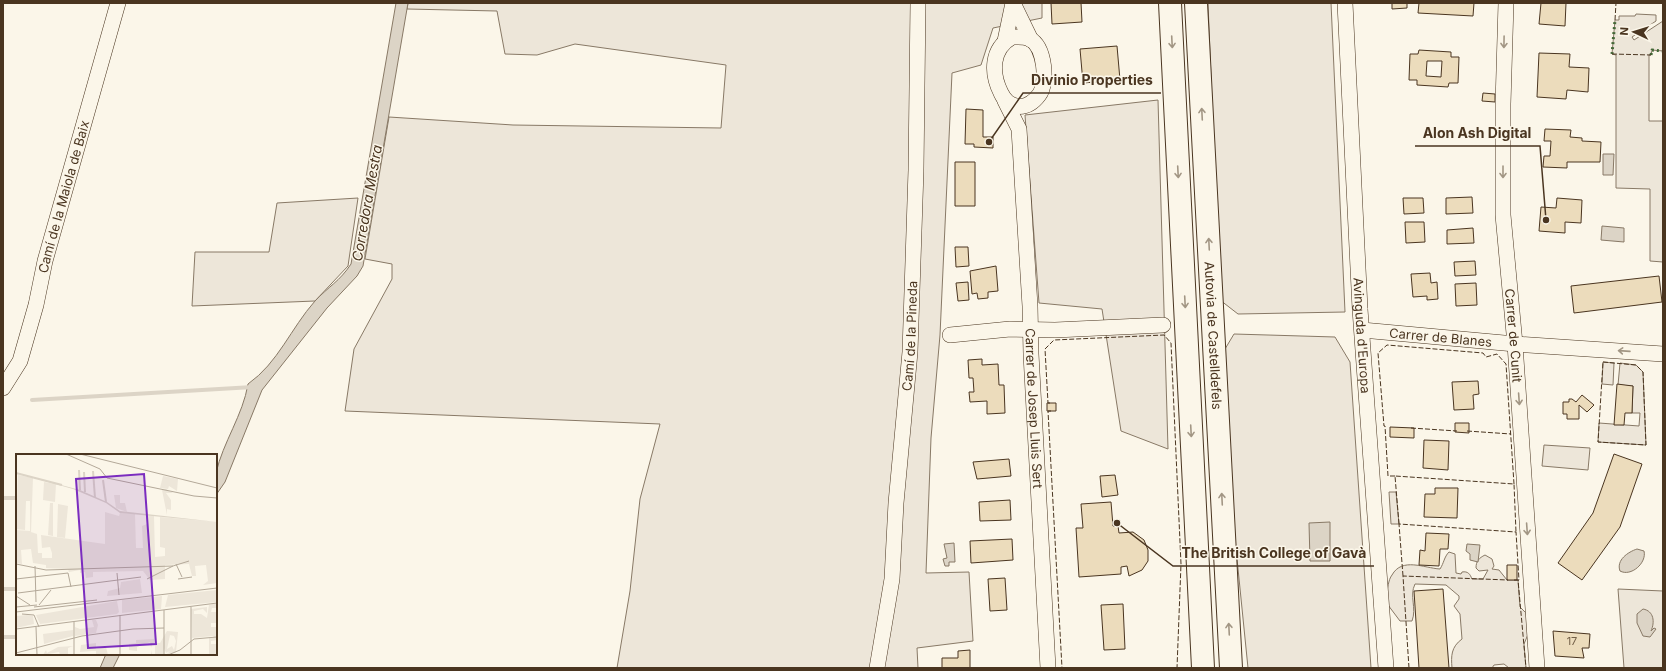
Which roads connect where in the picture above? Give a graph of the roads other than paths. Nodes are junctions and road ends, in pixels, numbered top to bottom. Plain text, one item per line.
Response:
1 (118, 3) edge
2 (918, 3) edge
3 (1170, 3) edge
4 (1196, 3) edge
5 (1345, 3) edge
6 (1506, 3) edge
7 (1031, 40) junction
8 (1005, 41) junction
9 (1005, 101) junction
10 (1032, 102) junction
11 (1020, 149) junction
12 (1163, 325) dead end
13 (1031, 330) junction
14 (1362, 330) junction
15 (950, 335) dead end
16 (1515, 344) junction
17 (1663, 354) edge
18 (3, 388) edge
19 (1196, 528) junction
20 (877, 668) edge
21 (1048, 668) edge
22 (1193, 668) edge
23 (1203, 668) edge
24 (1231, 668) edge
25 (1386, 668) edge
26 (1537, 668) edge

1 - 18 street, Camí de la Maiola de Baix
2 - 20 street, Camí de la Pineda
3 -> 19 highway, Autovia de Castelldefels
24 -> 4 highway, Autovia de Castelldefels
5 - 14 street, Avinguda d'Europa
6 -> 16 street, Carrer de Cunit
7 - 8 street
7 - 8 street, Carrer de Josep Lluis Sert
7 - 10 street, Carrer de Josep Lluis Sert
8 - 9 street, Carrer de Josep Lluis Sert
9 - 10 street
9 - 11 street, Carrer de Josep Lluis Sert
10 - 11 street, Carrer de Josep Lluis Sert
11 - 13 street, Carrer de Josep Lluis Sert
12 - 13 street
13 - 15 street
13 - 21 street, Carrer de Josep Lluis Sert
14 - 16 street, Carrer de Blanes
14 - 25 street, Avinguda d'Europa
17 -> 16 street, Carrer de Blanes
16 -> 26 street, Carrer de Cunit
19 - 22 highway
19 - 23 highway, Autovia de Castelldefels

